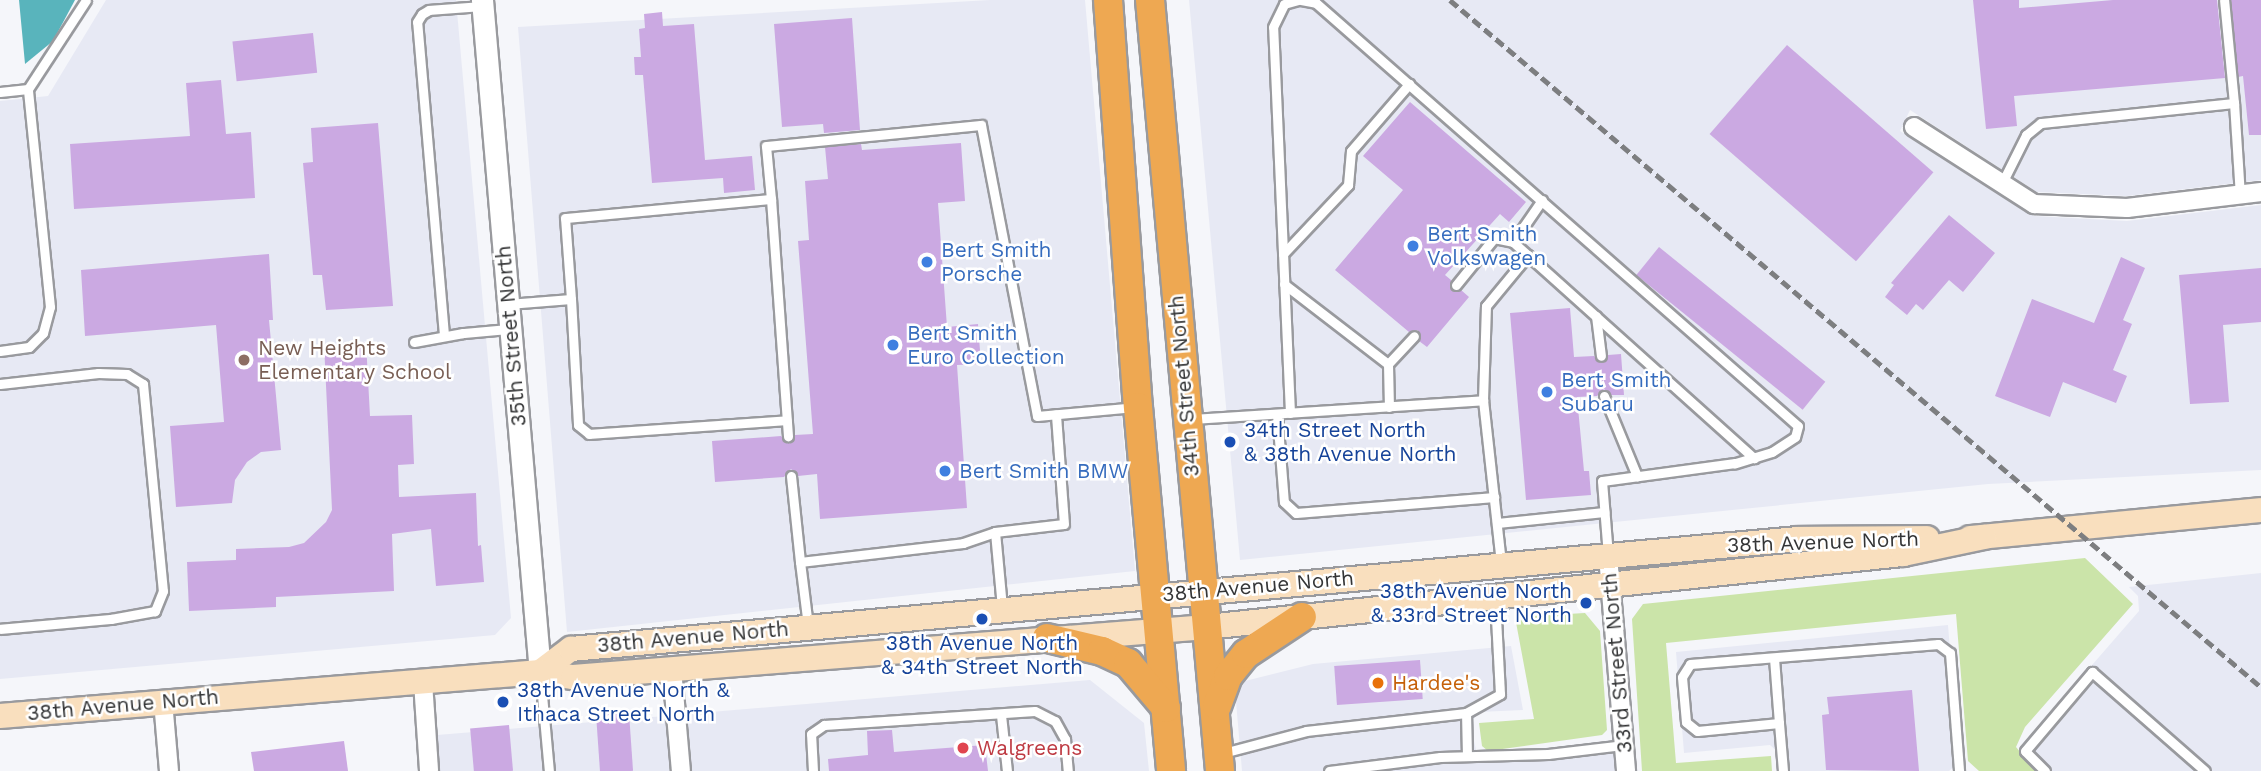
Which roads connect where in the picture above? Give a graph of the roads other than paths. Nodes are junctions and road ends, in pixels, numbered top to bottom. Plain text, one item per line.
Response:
1 (86, 0) edge
2 (1108, 0) edge
3 (1150, 0) edge
4 (1299, 0) edge
5 (2224, 0) edge
6 (483, 3) edge
7 (1409, 84) junction
8 (28, 89) junction
9 (0, 92) edge
10 (2234, 103) junction
11 (1914, 127) dead end
12 (2002, 183) junction
13 (2261, 192) edge
14 (2240, 195) junction
15 (771, 199) junction
16 (1542, 201) junction
17 (1513, 242) junction
18 (1283, 254) junction
19 (1528, 255) junction
20 (1284, 285) junction
21 (1455, 285) dead end
22 (571, 299) junction
23 (508, 304) junction
24 (1597, 316) junction
25 (510, 329) junction
26 (444, 335) junction
27 (1413, 336) dead end
28 (414, 342) dead end
29 (0, 351) edge
30 (1601, 356) dead end
31 (1388, 364) junction
32 (0, 384) edge
33 (1604, 396) dead end
34 (1483, 400) junction
35 (1138, 407) junction
36 (1389, 407) junction
37 (1290, 413) junction
38 (1056, 414) junction
39 (1277, 414) junction
40 (1187, 419) junction
41 (787, 421) junction
42 (788, 436) dead end
43 (1754, 458) junction
44 (791, 476) dead end
45 (1637, 476) junction
46 (1494, 497) junction
47 (2261, 510) edge
48 (1604, 512) junction
49 (1497, 523) junction
50 (995, 532) junction
51 (1984, 537) junction
52 (1608, 556) junction
53 (800, 562) junction
54 (1502, 565) junction
55 (1610, 587) junction
56 (1203, 590) junction
57 (1155, 596) junction
58 (1495, 598) junction
59 (1003, 610) junction
60 (1302, 617) junction
61 (808, 626) junction
62 (1207, 626) junction
63 (0, 629) edge
64 (1158, 631) junction
65 (1047, 638) junction
66 (671, 654) junction
67 (1773, 657) junction
68 (540, 672) junction
69 (423, 682) junction
70 (163, 701) junction
71 (1166, 708) junction
72 (1214, 712) junction
73 (1466, 713) junction
74 (1001, 715) junction
75 (0, 716) edge
76 (1779, 723) junction
77 (1624, 745) junction
78 (1467, 756) junction
79 (1219, 762) edge
80 (169, 771) edge
81 (429, 771) edge
82 (549, 771) edge
83 (681, 771) edge
84 (813, 771) edge
85 (1007, 771) edge
86 (1068, 771) edge
87 (1171, 771) edge
88 (1329, 771) edge
89 (1626, 771) edge
90 (1783, 771) edge
91 (1959, 771) edge
92 (2045, 771) edge
93 (2205, 771) edge

1 - 8 lane
2 - 35 highway
3 - 40 highway, 34th Street North
4 - 7 lane
4 - 18 lane
5 - 10 lane
6 - 23 street, 35th Street North
6 - 26 lane
7 - 16 lane
7 - 18 lane
8 - 9 lane
8 - 29 lane
10 - 12 lane
10 - 14 lane
11 - 12 street
12 - 14 street
13 - 14 street
15 - 22 lane
15 - 38 lane
15 - 41 lane
16 - 17 lane
16 - 43 lane
17 - 19 lane
17 - 21 lane
18 - 20 lane
19 - 24 lane
19 - 34 lane
20 - 31 lane
20 - 37 lane
22 - 23 lane
22 - 41 lane
23 - 25 street, 35th Street North
24 - 30 lane
24 - 43 lane
25 - 26 lane
25 - 68 street, 35th Street North
26 - 28 lane
27 - 31 lane
31 - 36 lane
32 - 63 lane
33 - 45 lane
34 - 36 lane
34 - 46 lane
35 - 38 lane
35 - 57 highway
36 - 37 lane
37 - 39 lane
38 - 50 lane
39 - 40 lane
39 - 46 lane
40 - 56 highway, 34th Street North
41 - 42 lane
43 - 45 lane
44 - 53 lane
45 - 48 lane
46 - 49 lane
47 - 51 main road, 38th Avenue North
48 - 49 lane
48 - 52 lane
49 - 54 lane
50 - 53 lane
50 - 59 lane
51 - 52 main road, 38th Avenue North
51 - 55 main road, 38th Avenue North
52 - 54 main road, 38th Avenue North
52 - 55 street, 33rd Street North
53 - 61 lane
54 - 56 main road, 38th Avenue North
55 - 58 main road, 38th Avenue North
55 - 77 street, 33rd Street North
56 - 57 main road, 38th Avenue North
56 - 62 highway, 34th Street North
57 - 59 main road, 38th Avenue North
57 - 64 highway
58 - 60 main road, 38th Avenue North
58 - 73 lane
59 - 61 main road, 38th Avenue North
60 - 62 main road, 38th Avenue North
60 - 72 highway
61 - 66 main road, 38th Avenue North
62 - 64 main road, 38th Avenue North
62 - 72 highway, 34th Street North
64 - 65 main road, 38th Avenue North
64 - 71 highway
65 - 66 main road, 38th Avenue North
65 - 71 highway
66 - 68 main road, 38th Avenue North
66 - 83 street
67 - 76 lane
67 - 76 lane
67 - 91 lane
68 - 69 main road, 38th Avenue North
68 - 82 lane
69 - 70 main road, 38th Avenue North
69 - 81 street
70 - 75 main road, 38th Avenue North
70 - 80 street
71 - 87 highway
72 - 79 highway, 34th Street North
73 - 78 lane
73 - 79 lane
74 - 84 lane
74 - 85 lane
74 - 86 lane
76 - 90 lane
77 - 78 lane
77 - 89 street, 33rd Street North
78 - 88 lane
92 - 93 lane

